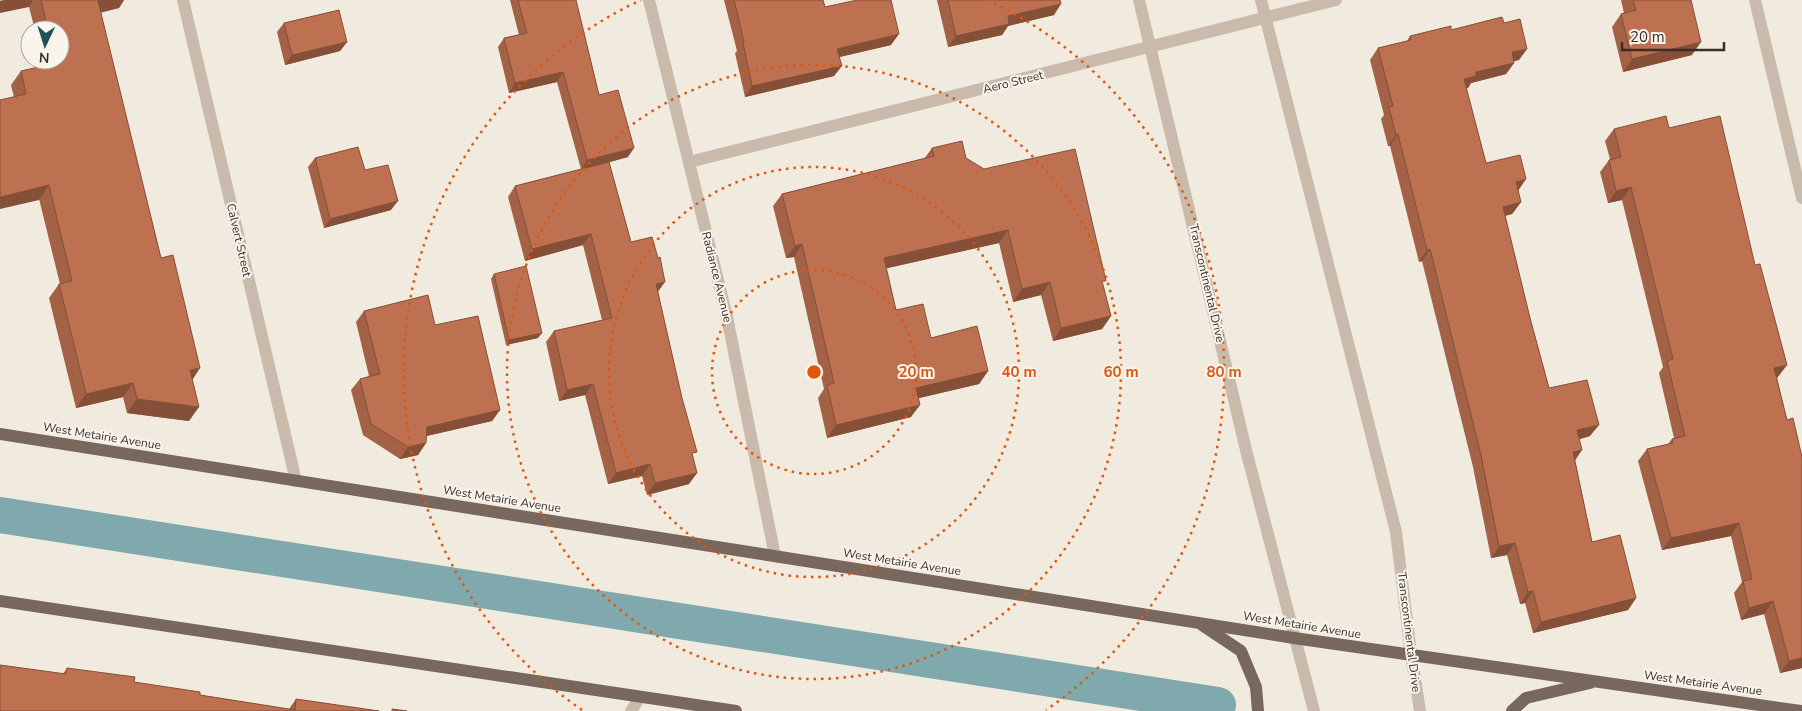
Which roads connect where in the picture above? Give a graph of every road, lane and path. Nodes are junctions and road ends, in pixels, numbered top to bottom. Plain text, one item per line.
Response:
1 (183, 0) edge
2 (648, 0) edge
3 (1139, 0) edge
4 (1262, 0) edge
5 (1336, 0) edge
6 (1755, 0) edge
7 (1266, 18) junction
8 (1151, 48) junction
9 (689, 162) junction
10 (1802, 198) edge
11 (0, 434) edge
12 (296, 481) junction
13 (775, 556) junction
14 (0, 601) edge
15 (1196, 622) junction
16 (1294, 638) junction
17 (1411, 654) junction
18 (1598, 682) junction
19 (640, 697) junction
20 (631, 711) edge
21 (736, 711) edge
22 (1258, 711) edge
23 (1314, 711) edge
24 (1420, 711) edge
25 (1512, 711) edge
26 (1801, 711) edge

1 - 12 street, Calvert Street
2 - 9 street, Radiance Avenue
3 - 8 street, Transcontinental Drive
4 - 7 street, Transcontinental Drive
5 - 7 street, Aero Street
6 - 10 street
7 - 8 street, Aero Street
7 - 17 street, Transcontinental Drive
8 - 9 street, Aero Street
8 - 16 street, Transcontinental Drive
9 - 13 street, Radiance Avenue
11 - 12 main road, West Metairie Avenue
12 - 13 main road, West Metairie Avenue
13 - 15 main road, West Metairie Avenue
14 - 19 main road
15 - 16 main road, West Metairie Avenue
15 - 22 main road
16 - 17 main road, West Metairie Avenue
16 - 23 street, Transcontinental Drive
17 - 18 main road, West Metairie Avenue
17 - 24 street, Transcontinental Drive
18 - 25 main road
18 - 26 main road, West Metairie Avenue
19 - 20 street
19 - 21 main road

